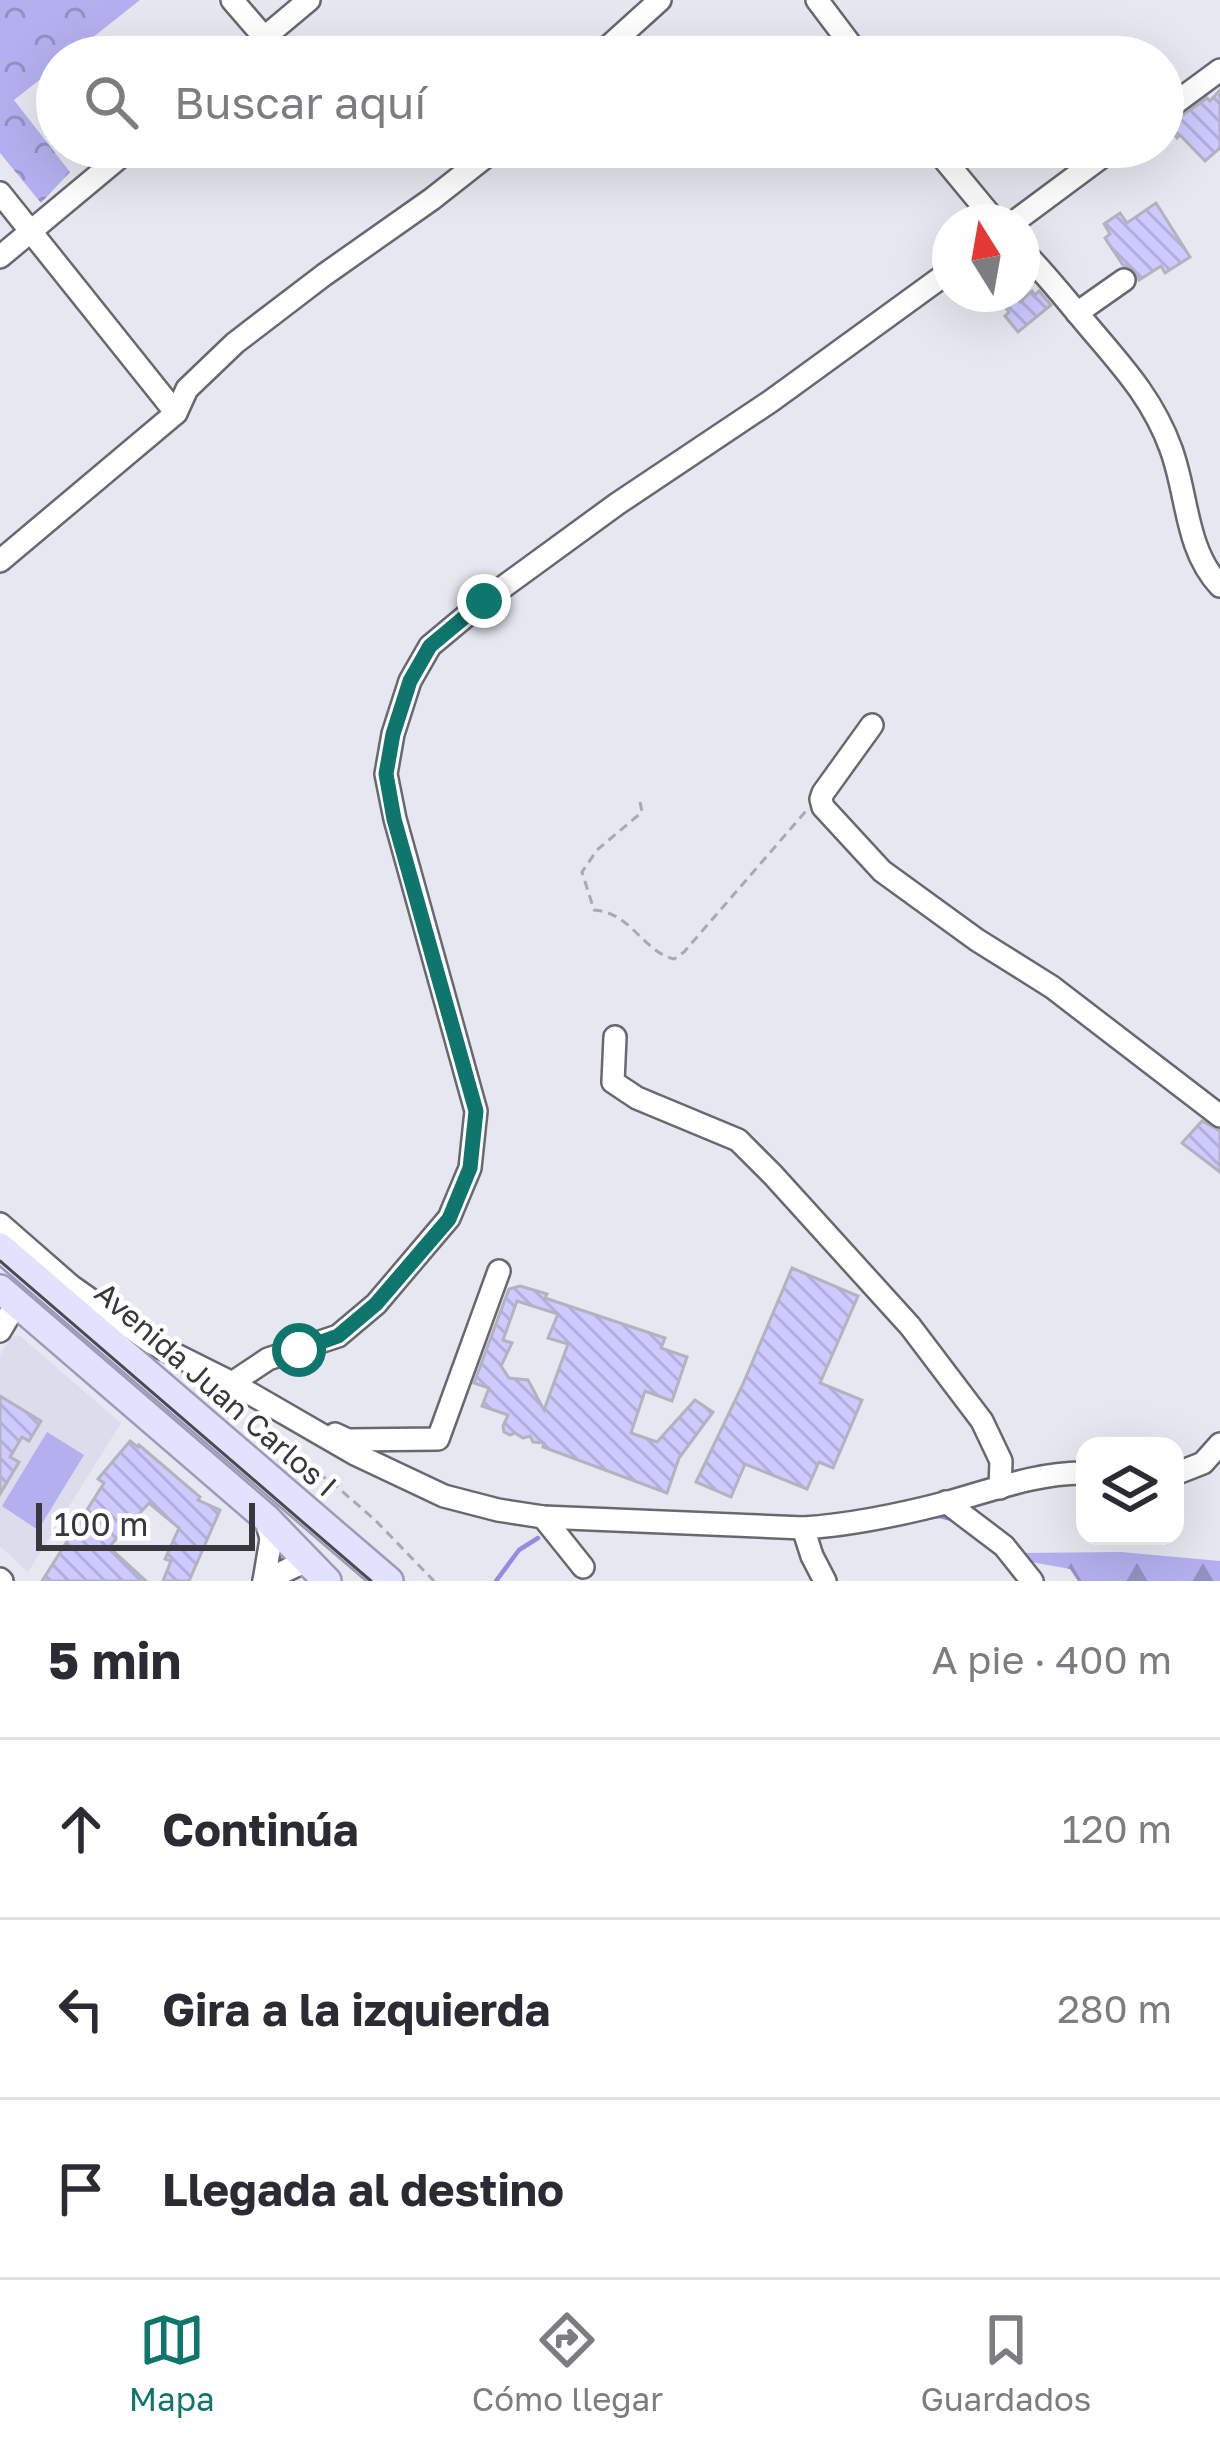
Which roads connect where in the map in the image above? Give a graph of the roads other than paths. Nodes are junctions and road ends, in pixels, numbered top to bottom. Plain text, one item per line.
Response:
1 (232, 0) edge
2 (309, 0) edge
3 (660, 0) edge
4 (817, 0) edge
5 (262, 36) edge
6 (266, 36) edge
7 (620, 36) edge
8 (844, 36) edge
9 (1220, 70) edge
10 (1184, 97) edge
11 (106, 168) edge
12 (471, 168) edge
13 (951, 168) edge
14 (1086, 168) edge
15 (0, 193) edge
16 (981, 204) edge
17 (1037, 204) edge
18 (30, 231) junction
19 (0, 257) edge
20 (1040, 271) edge
21 (1124, 280) dead end
22 (932, 284) edge
23 (1077, 313) junction
24 (176, 413) junction
25 (0, 561) edge
26 (1220, 586) edge
27 (872, 725) dead end
28 (615, 1037) dead end
29 (1220, 1116) edge
30 (0, 1224) edge
31 (0, 1247) edge
32 (499, 1271) dead end
33 (3, 1310) edge
34 (232, 1383) junction
35 (317, 1431) junction
36 (1220, 1444) edge
37 (1184, 1470) edge
38 (1076, 1472) edge
39 (1000, 1487) junction
40 (946, 1502) junction
41 (544, 1517) junction
42 (803, 1528) junction
43 (282, 1540) junction
44 (583, 1567) dead end
45 (264, 1581) edge
46 (327, 1581) edge
47 (389, 1581) edge
48 (825, 1581) edge
49 (1032, 1581) edge

1 - 5 street
2 - 6 street
3 - 7 street
4 - 8 street
9 - 10 street
11 - 18 street
12 - 24 street
13 - 16 street
14 - 17 street
15 - 18 street
18 - 19 street
18 - 24 street
20 - 23 street
21 - 23 street
22 - 34 street
23 - 26 street
24 - 25 street
27 - 29 street
28 - 39 street
30 - 34 street
31 - 47 main road, Avenida Juan Carlos I
32 - 35 street
33 - 43 main road
34 - 35 street
35 - 41 street
36 - 37 street
38 - 39 street
39 - 40 street
40 - 42 street
40 - 49 street
41 - 42 street
41 - 44 street
42 - 48 street
43 - 45 street
43 - 45 street
43 - 46 main road

